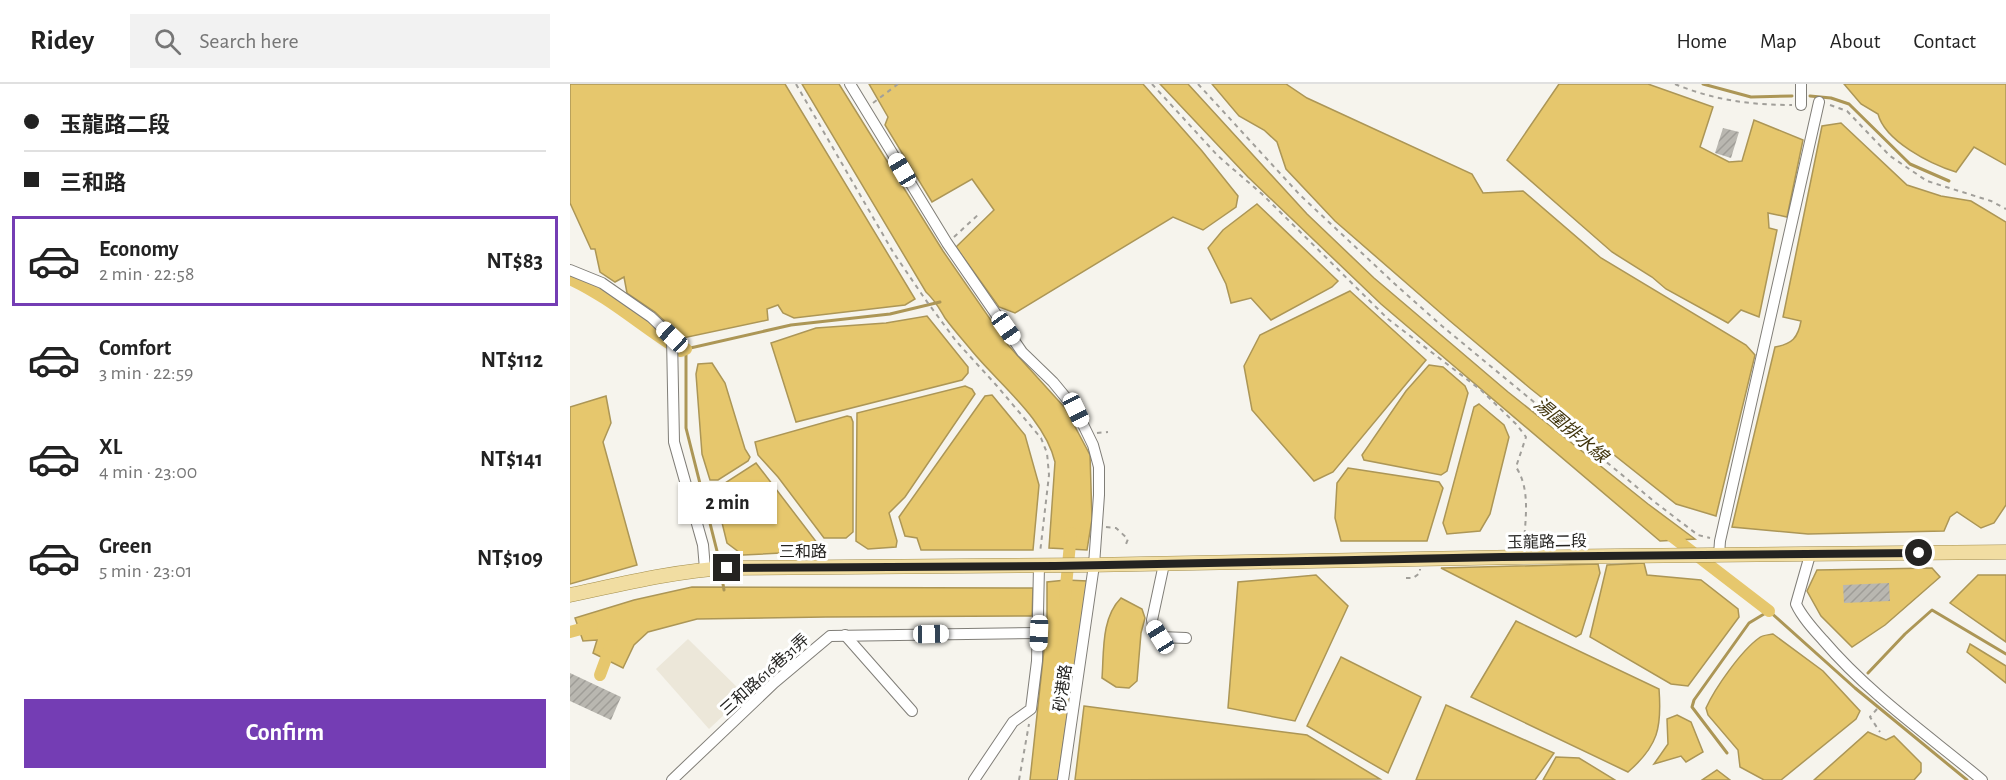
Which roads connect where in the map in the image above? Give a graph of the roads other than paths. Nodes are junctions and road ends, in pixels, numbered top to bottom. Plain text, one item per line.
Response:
1 (850, 84) edge
2 (1801, 84) edge
3 (1819, 102) road end
4 (1801, 105) road end
5 (570, 270) edge
6 (2006, 552) edge
7 (1719, 555) junction
8 (1809, 555) junction
9 (1164, 564) junction
10 (1091, 565) junction
11 (1039, 566) junction
12 (705, 569) junction
13 (570, 595) edge
14 (1039, 633) junction
15 (844, 635) junction
16 (1186, 638) dead end
17 (912, 711) dead end
18 (672, 780) edge
19 (974, 780) edge
20 (1063, 780) edge
21 (1982, 780) edge

1 - 10 street, 砂港路
2 - 4 street
3 - 7 street
5 - 12 street
6 - 8 main road, 玉龍路二段
7 - 8 main road, 玉龍路二段
7 - 9 main road, 玉龍路二段
8 - 21 street
9 - 10 main road, 玉龍路二段
9 - 16 street
10 - 11 main road, 三和路
10 - 20 street, 砂港路
11 - 12 main road, 三和路
11 - 14 street
12 - 13 main road, 三和路
14 - 15 street, 三和路616巷31弄
14 - 19 street
15 - 17 street
15 - 18 street, 三和路616巷31弄

